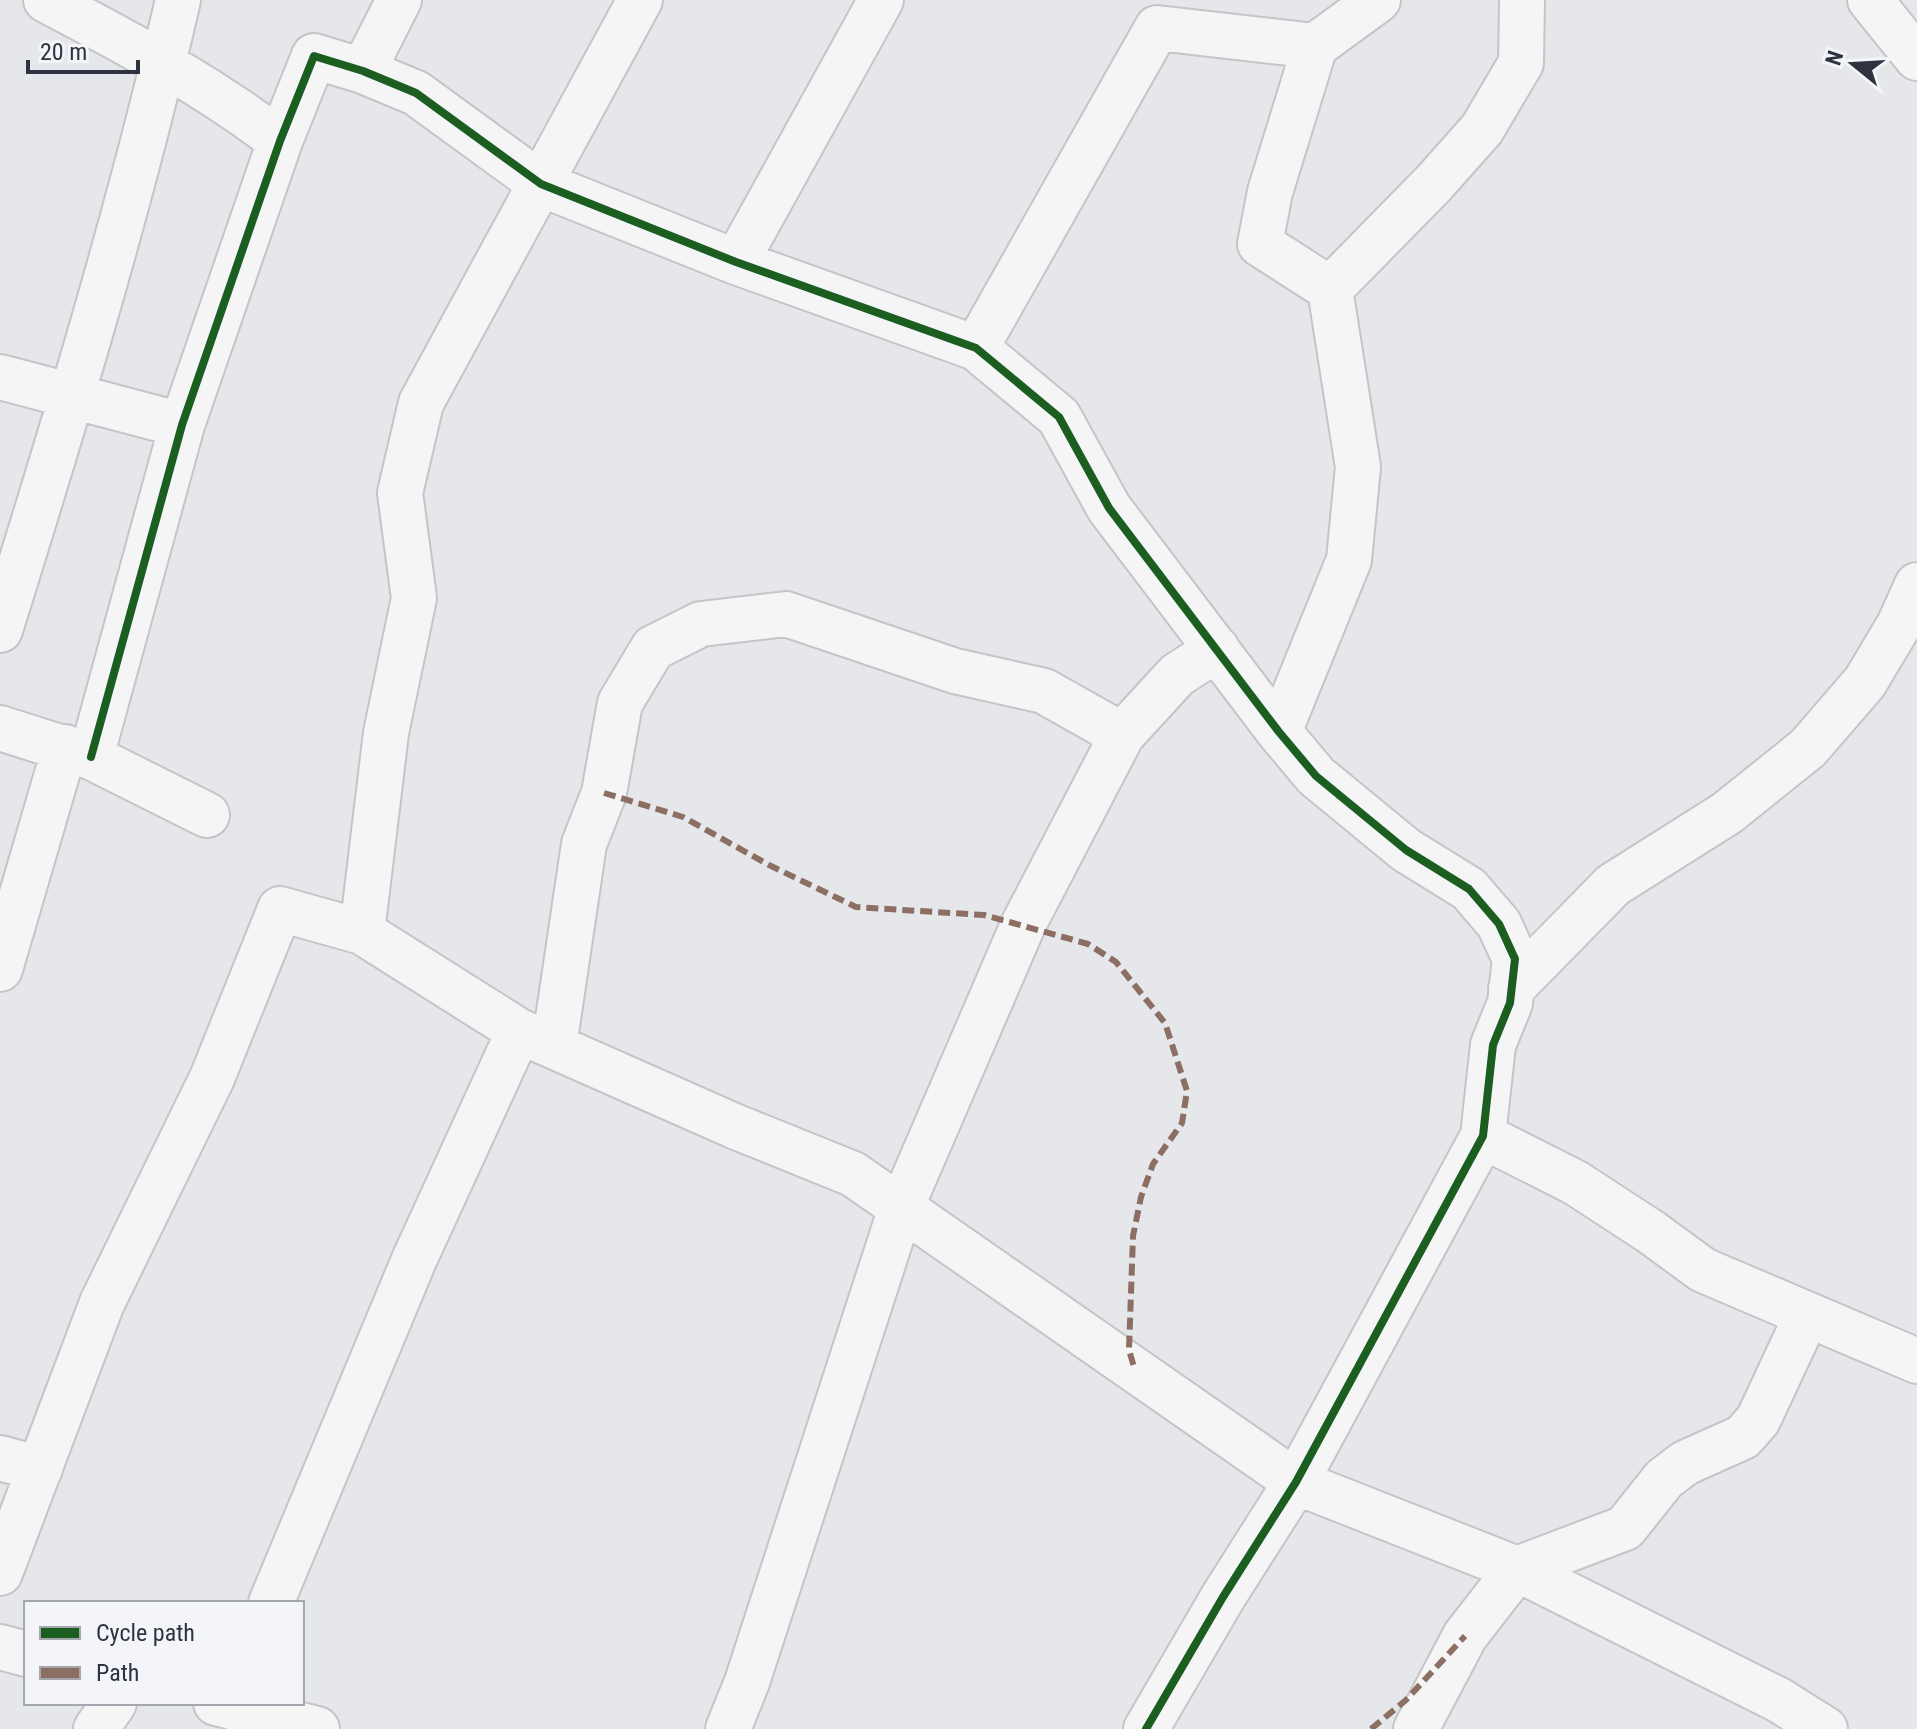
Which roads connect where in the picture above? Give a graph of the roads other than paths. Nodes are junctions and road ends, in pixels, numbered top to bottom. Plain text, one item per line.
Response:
1 (46, 0) edge
2 (178, 0) edge
3 (399, 0) edge
4 (640, 0) edge
5 (881, 0) edge
6 (1378, 0) edge
7 (1522, 0) edge
8 (1870, 0) edge
9 (1315, 46) junction
10 (1917, 58) edge
11 (163, 62) junction
12 (363, 71) junction
13 (280, 141) junction
14 (541, 184) junction
15 (736, 262) junction
16 (1330, 289) junction
17 (976, 348) junction
18 (0, 377) edge
19 (72, 396) junction
20 (182, 425) junction
21 (1917, 585) edge
22 (0, 630) edge
23 (1217, 649) junction
24 (0, 728) edge
25 (1279, 732) junction
26 (1122, 735) junction
27 (78, 752) junction
28 (207, 815) dead end
29 (362, 932) junction
30 (0, 969) edge
31 (1511, 989) junction
32 (536, 1038) junction
33 (1483, 1136) junction
34 (901, 1208) junction
35 (1807, 1315) junction
36 (1917, 1361) edge
37 (20, 1464) edge
38 (1296, 1482) junction
39 (1517, 1569) junction
40 (0, 1573) edge
41 (272, 1601) edge
42 (0, 1647) edge
43 (24, 1653) edge
44 (113, 1705) edge
45 (228, 1705) edge
46 (96, 1729) edge
47 (317, 1729) edge
48 (728, 1729) edge
49 (1146, 1729) edge
50 (1416, 1729) edge
51 (1825, 1729) edge

1 - 11 street
2 - 11 street
3 - 12 street
4 - 14 street
5 - 15 street
6 - 9 street
7 - 16 street
8 - 10 street
9 - 16 street
9 - 17 street
11 - 13 street
11 - 19 street
12 - 13 street
12 - 14 street
13 - 20 street
14 - 15 street
14 - 29 street
15 - 17 street
16 - 25 street
17 - 23 street
18 - 19 street
19 - 20 street
19 - 22 street
20 - 27 street
21 - 31 street
23 - 25 street
23 - 26 street
24 - 27 street
25 - 31 street
26 - 32 street
26 - 34 street
27 - 28 street
27 - 30 street
29 - 32 street
29 - 37 street
31 - 33 street
32 - 34 street
32 - 41 street
33 - 35 street
33 - 38 street
34 - 38 street
34 - 48 street
35 - 36 street
35 - 39 street
37 - 40 street
38 - 39 street
38 - 49 street
39 - 50 street
39 - 51 street
42 - 43 street
44 - 46 street
45 - 47 street

